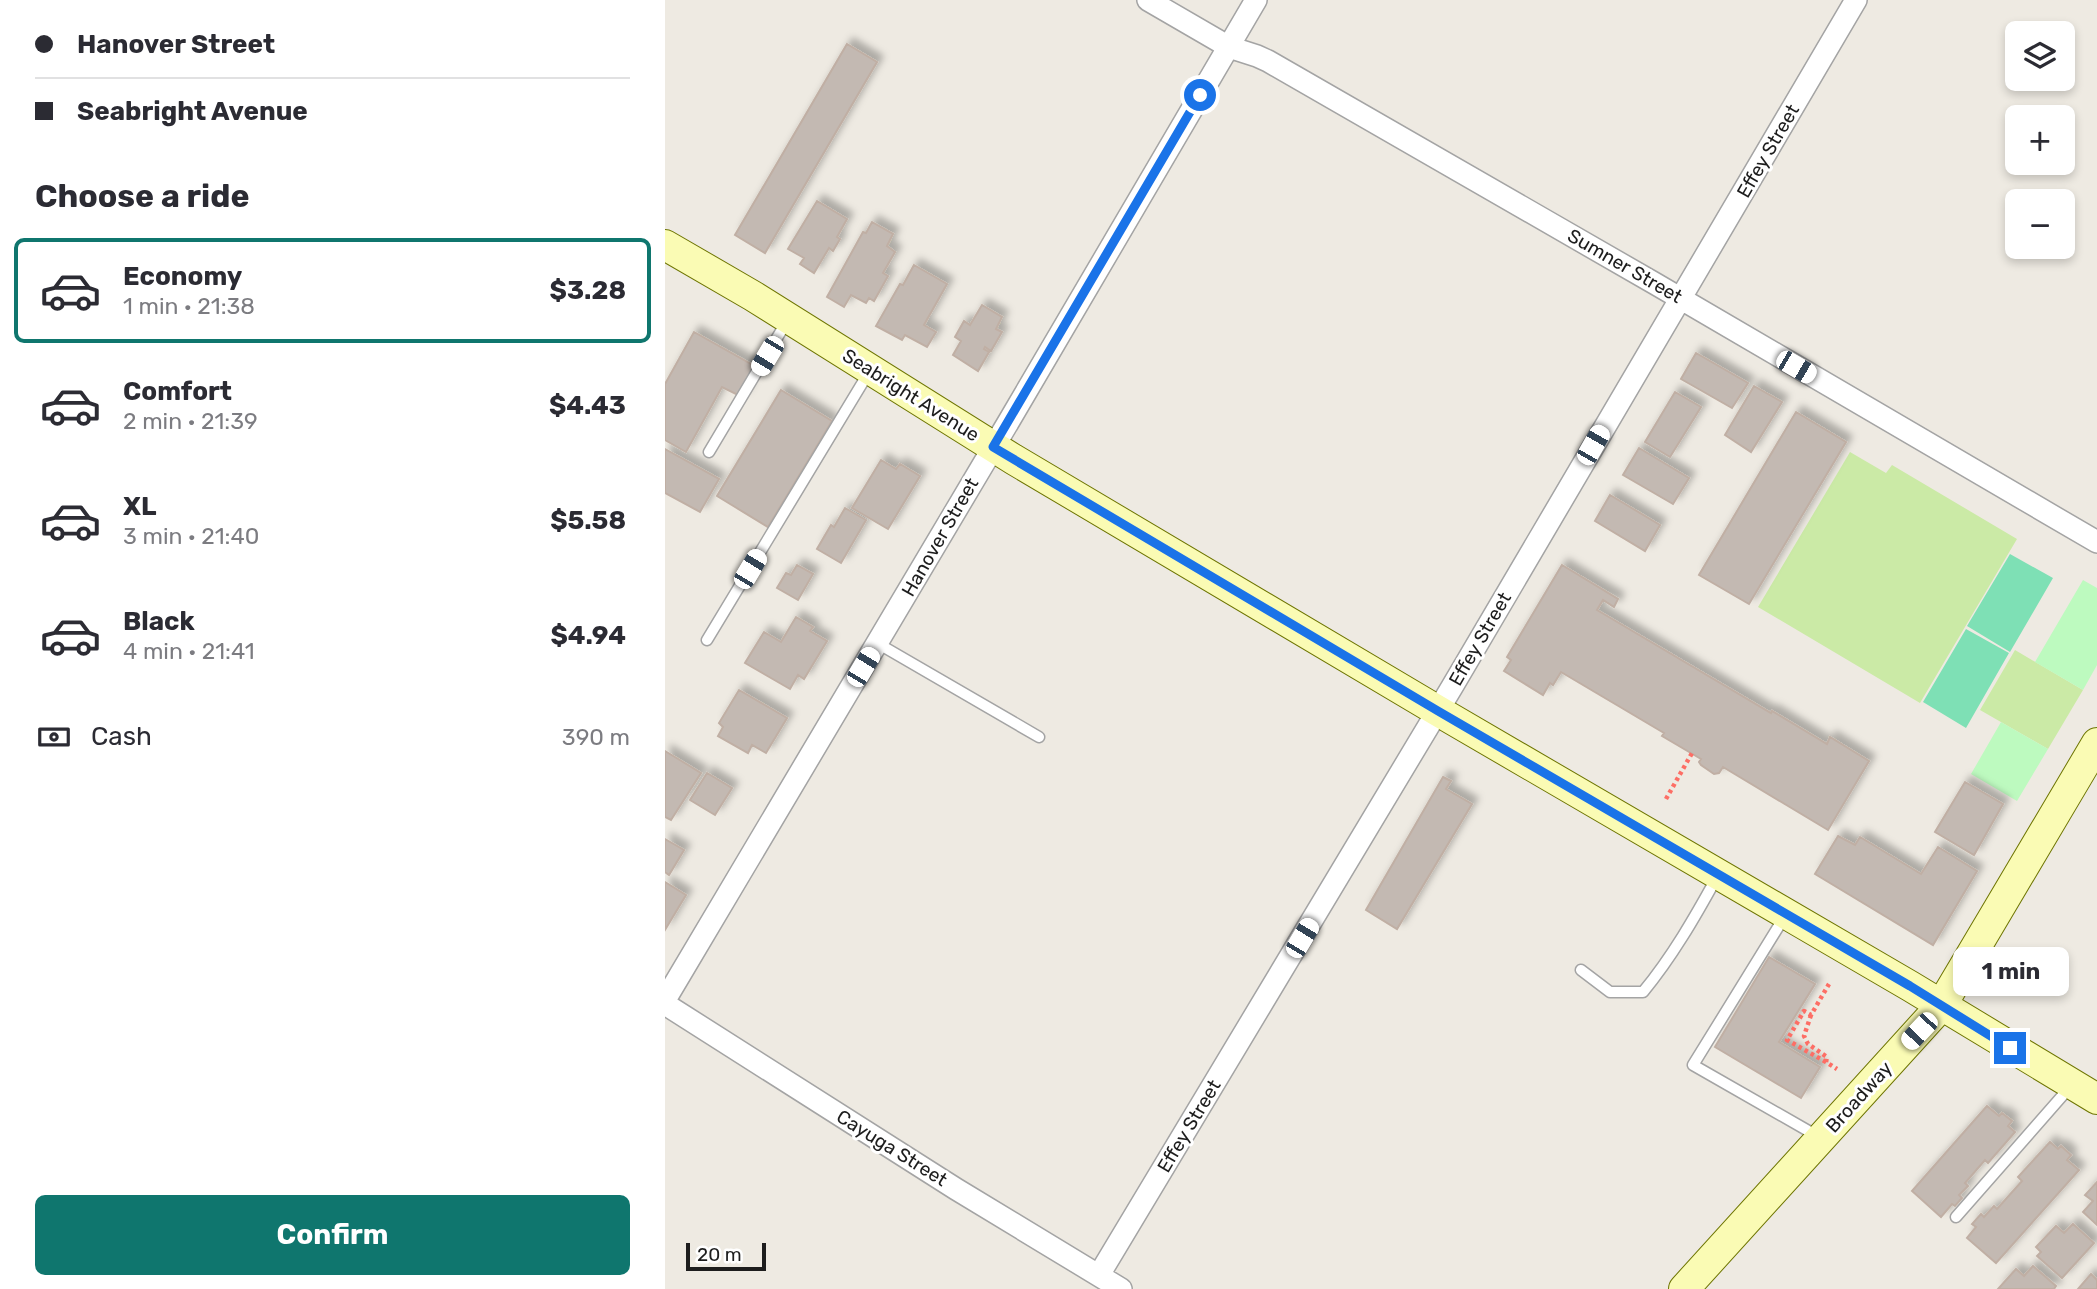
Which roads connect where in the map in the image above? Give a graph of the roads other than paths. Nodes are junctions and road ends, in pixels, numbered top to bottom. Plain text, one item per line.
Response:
1 (1148, 0) edge
2 (1256, 0) edge
3 (1856, 0) edge
4 (1229, 47) junction
5 (665, 245) edge
6 (1680, 299) junction
7 (789, 318) junction
8 (870, 369) junction
9 (993, 447) junction
10 (709, 453) dead end
11 (2097, 542) edge
12 (707, 640) dead end
13 (877, 643) junction
14 (1438, 711) junction
15 (1039, 737) dead end
16 (2097, 743) edge
17 (1718, 874) junction
18 (1786, 915) junction
19 (1581, 970) dead end
20 (665, 1002) edge
21 (1941, 1006) junction
22 (2071, 1084) junction
23 (2097, 1099) edge
24 (1821, 1139) junction
25 (1957, 1217) dead end
26 (1099, 1275) junction
27 (1121, 1289) edge
28 (1684, 1289) edge

1 - 4 street, Sumner Street
2 - 4 street, Hanover Street
3 - 6 street, Effey Street
4 - 6 street, Sumner Street
4 - 9 street, Hanover Street
5 - 7 main road, Seabright Avenue
6 - 11 street, Sumner Street
6 - 14 street, Effey Street
7 - 8 main road, Seabright Avenue
7 - 10 lane
8 - 9 main road, Seabright Avenue
8 - 12 lane
9 - 13 street, Hanover Street
9 - 14 main road, Seabright Avenue
13 - 15 lane
13 - 20 street, Hanover Street
14 - 17 main road, Seabright Avenue
14 - 26 street, Effey Street
16 - 21 main road, Broadway
17 - 18 main road, Seabright Avenue
17 - 19 lane
18 - 21 main road, Seabright Avenue
18 - 24 lane
20 - 26 street, Cayuga Street
21 - 22 main road, Seabright Avenue
21 - 24 main road, Broadway
22 - 23 main road, Seabright Avenue
22 - 25 lane
24 - 28 main road, Broadway
26 - 27 street, Cayuga Street

